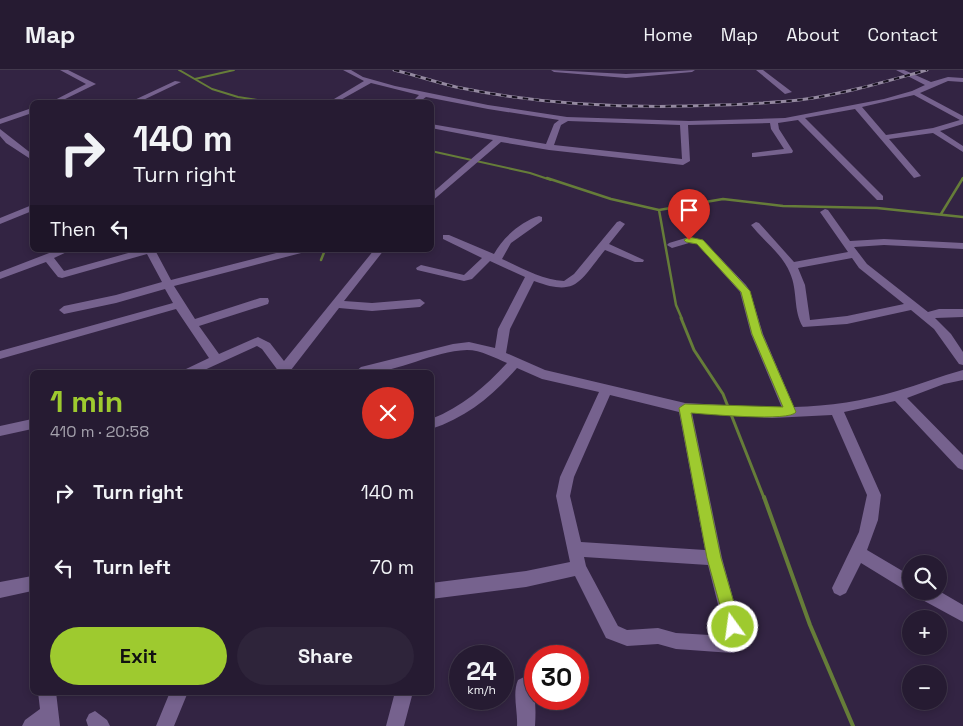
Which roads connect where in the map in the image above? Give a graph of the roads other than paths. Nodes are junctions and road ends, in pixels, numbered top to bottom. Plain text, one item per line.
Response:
1 (63, 70) edge
2 (346, 70) edge
3 (554, 70) edge
4 (692, 70) edge
5 (759, 70) edge
6 (899, 70) edge
7 (665, 71) edge
8 (963, 80) edge
9 (370, 81) junction
10 (177, 82) dead end
11 (931, 85) junction
12 (788, 92) dead end
13 (915, 92) junction
14 (426, 93) junction
15 (60, 100) edge
16 (138, 100) edge
17 (336, 100) edge
18 (417, 100) edge
19 (858, 107) junction
20 (30, 112) edge
21 (800, 118) junction
22 (962, 118) edge
23 (567, 119) junction
24 (774, 121) junction
25 (0, 122) edge
26 (684, 123) junction
27 (434, 127) edge
28 (934, 130) junction
29 (0, 131) edge
30 (885, 137) junction
31 (498, 140) junction
32 (4, 142) edge
33 (549, 148) junction
34 (963, 150) edge
35 (754, 155) dead end
36 (30, 157) edge
37 (917, 176) dead end
38 (434, 184) edge
39 (444, 186) junction
40 (434, 196) edge
41 (880, 198) dead end
42 (30, 209) edge
43 (825, 212) dead end
44 (539, 219) dead end
45 (1, 220) edge
46 (620, 224) dead end
47 (756, 225) dead end
48 (446, 237) dead end
49 (847, 244) junction
50 (602, 245) junction
51 (672, 245) dead end
52 (963, 246) edge
53 (61, 252) edge
54 (143, 252) edge
55 (151, 252) edge
56 (293, 252) edge
57 (377, 252) edge
58 (854, 254) junction
59 (47, 258) junction
60 (493, 258) junction
61 (640, 260) dead end
62 (790, 266) junction
63 (421, 268) dead end
64 (0, 276) edge
65 (531, 276) junction
66 (167, 284) junction
67 (264, 301) dead end
68 (420, 303) dead end
69 (179, 304) junction
70 (336, 304) junction
71 (914, 306) junction
72 (64, 310) dead end
73 (963, 313) edge
74 (927, 316) junction
75 (192, 324) junction
76 (0, 355) edge
77 (500, 356) junction
78 (216, 359) junction
79 (963, 362) edge
80 (514, 363) junction
81 (194, 370) edge
82 (283, 370) edge
83 (285, 370) edge
84 (369, 370) edge
85 (963, 375) edge
86 (607, 389) junction
87 (898, 396) junction
88 (685, 408) junction
89 (836, 409) junction
90 (790, 412) junction
91 (434, 423) edge
92 (30, 424) edge
93 (0, 431) edge
94 (963, 464) edge
95 (575, 549) junction
96 (858, 553) junction
97 (714, 558) junction
98 (579, 568) junction
99 (902, 579) edge
100 (30, 584) edge
101 (840, 588) dead end
102 (0, 590) edge
103 (434, 591) edge
104 (939, 600) edge
105 (963, 614) edge
106 (47, 695) edge
107 (178, 695) edge
108 (403, 695) edge
109 (527, 710) edge
110 (50, 719) edge
111 (31, 726) edge
112 (166, 726) edge
113 (396, 726) edge
114 (526, 726) edge

1 - 15 street
2 - 9 street
3 - 7 street
4 - 7 street
5 - 12 street
6 - 11 street
8 - 11 street
9 - 14 street
9 - 17 street
10 - 16 street
11 - 13 street
13 - 19 street
13 - 22 street
14 - 18 street
14 - 23 street
19 - 21 street
19 - 30 street
20 - 25 street
21 - 24 street
21 - 41 street
22 - 28 street
23 - 26 street
23 - 33 street
24 - 26 street
24 - 35 street
26 - 33 street
27 - 31 street
28 - 30 street
28 - 34 street
29 - 32 street
30 - 37 street
31 - 33 street
31 - 39 street
32 - 36 street
38 - 39 street
39 - 40 street
42 - 45 street
43 - 49 street
44 - 60 street
46 - 50 street
47 - 62 street
48 - 60 street
49 - 52 street
49 - 58 street
50 - 61 street
50 - 65 street
51 - 90 street
53 - 59 street
54 - 59 street
55 - 66 street
56 - 66 street
57 - 70 street
58 - 62 street
58 - 71 street
59 - 64 street
60 - 63 street
60 - 65 street
62 - 71 street
65 - 77 street
66 - 69 street
66 - 72 street
67 - 75 street
68 - 70 street
69 - 75 street
69 - 76 street
70 - 83 street
71 - 74 street
73 - 74 street
74 - 79 street
75 - 78 street
77 - 80 street
77 - 84 street
78 - 81 street
78 - 82 street
80 - 86 street
80 - 91 street
85 - 87 street
86 - 88 street
86 - 95 street
87 - 89 street
87 - 94 street
88 - 90 street
88 - 97 street
89 - 90 street
89 - 96 street
92 - 93 street
95 - 97 street
95 - 98 street
96 - 99 street
96 - 101 street
97 - 98 street
98 - 103 street
100 - 102 street
104 - 105 street
106 - 110 street
107 - 112 street
108 - 113 street
109 - 114 street
110 - 111 street

